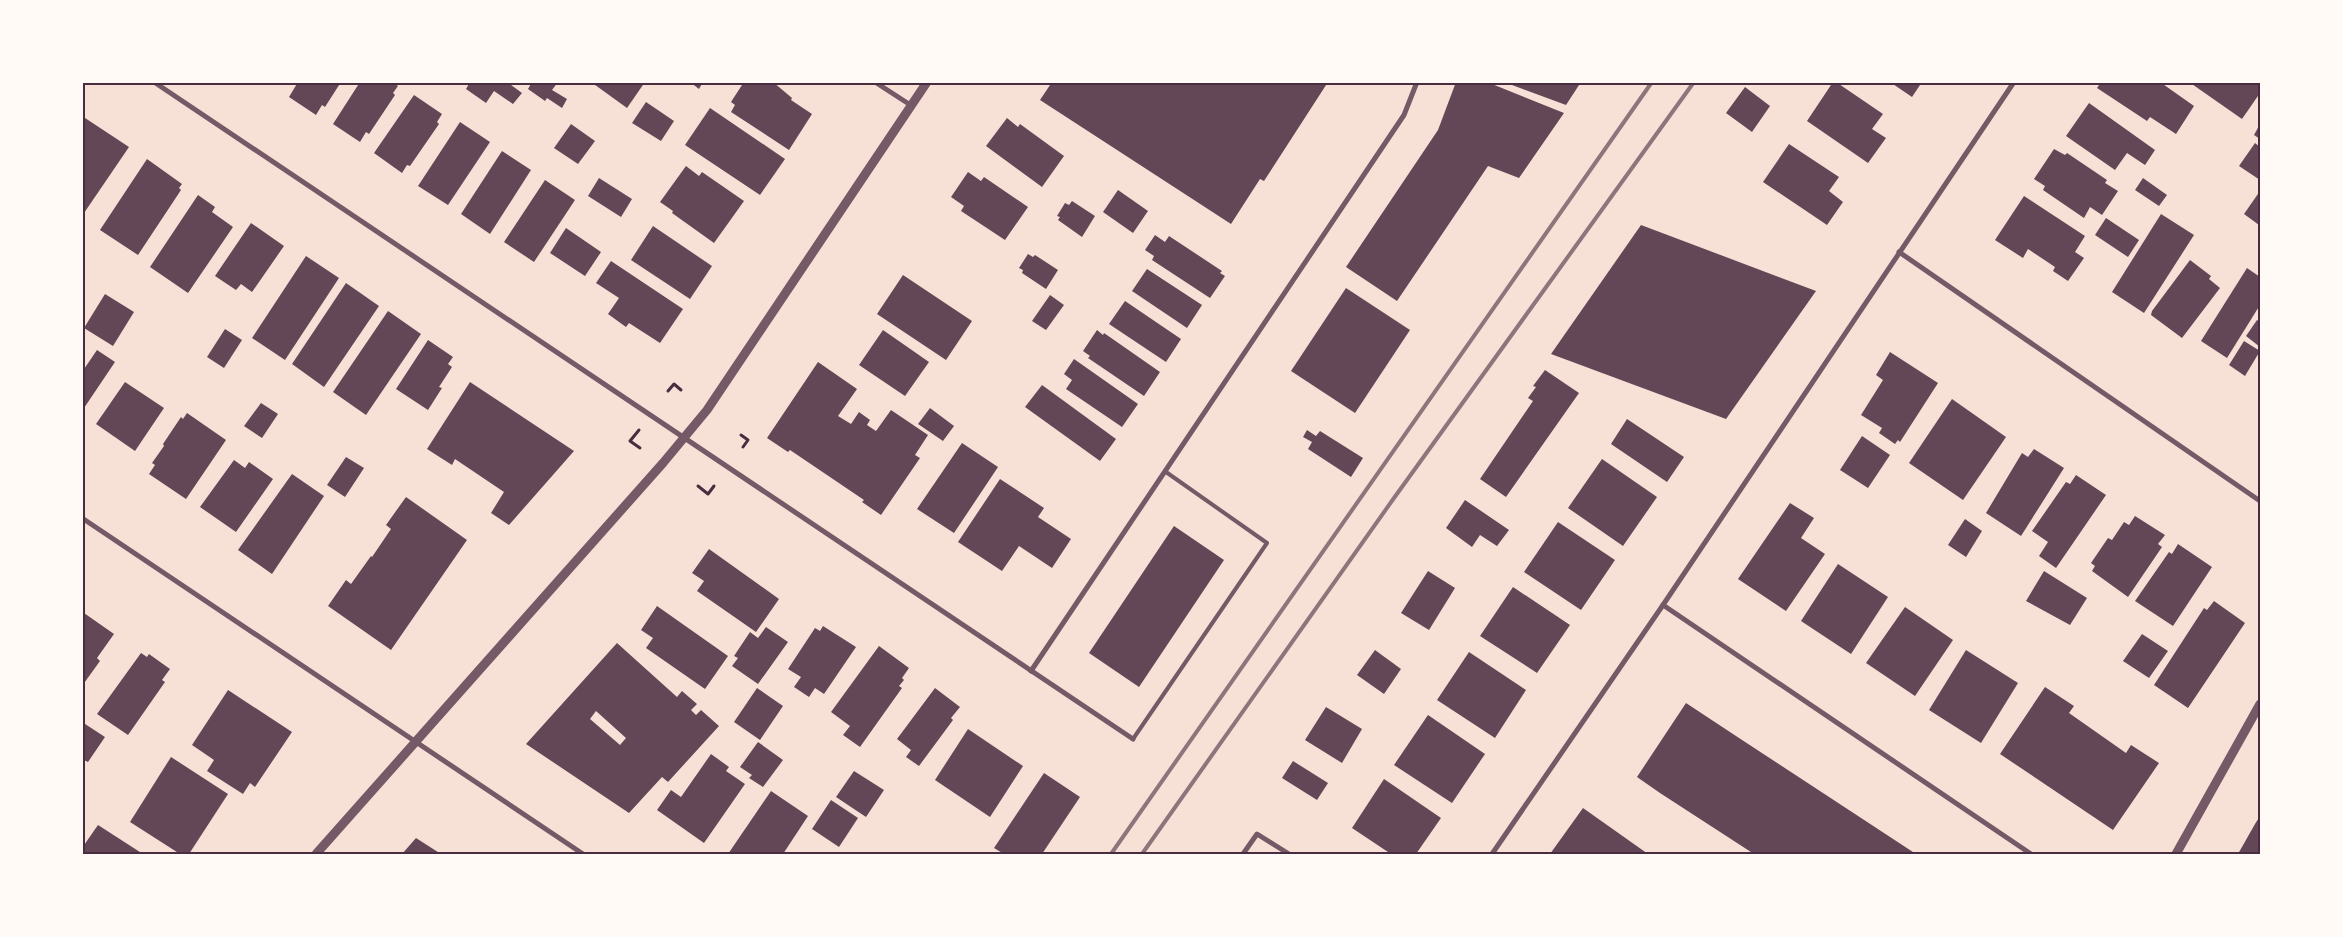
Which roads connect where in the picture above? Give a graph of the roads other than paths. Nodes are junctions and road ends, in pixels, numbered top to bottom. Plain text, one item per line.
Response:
1 (154, 82) edge
2 (875, 82) edge
3 (927, 82) edge
4 (1417, 82) edge
5 (2014, 82) edge
6 (912, 106) junction
7 (1899, 252) junction
8 (685, 438) junction
9 (1166, 472) junction
10 (2260, 501) edge
11 (82, 518) edge
12 (1663, 605) junction
13 (1031, 671) junction
14 (2260, 704) edge
15 (1133, 739) joint
16 (417, 743) junction
17 (316, 854) edge
18 (583, 854) edge
19 (1243, 854) edge
20 (1289, 854) edge
21 (1492, 854) edge
22 (2031, 854) edge
23 (2176, 854) edge

1 - 8 street
2 - 6 street
3 - 6 street
4 - 9 street
5 - 7 street
6 - 8 street
7 - 10 street
7 - 12 street
8 - 13 street
8 - 16 street
9 - 13 street
9 - 15 lane
11 - 16 street
12 - 21 street
12 - 22 street
13 - 15 street
14 - 23 street
16 - 17 street
16 - 18 street
19 - 20 street

